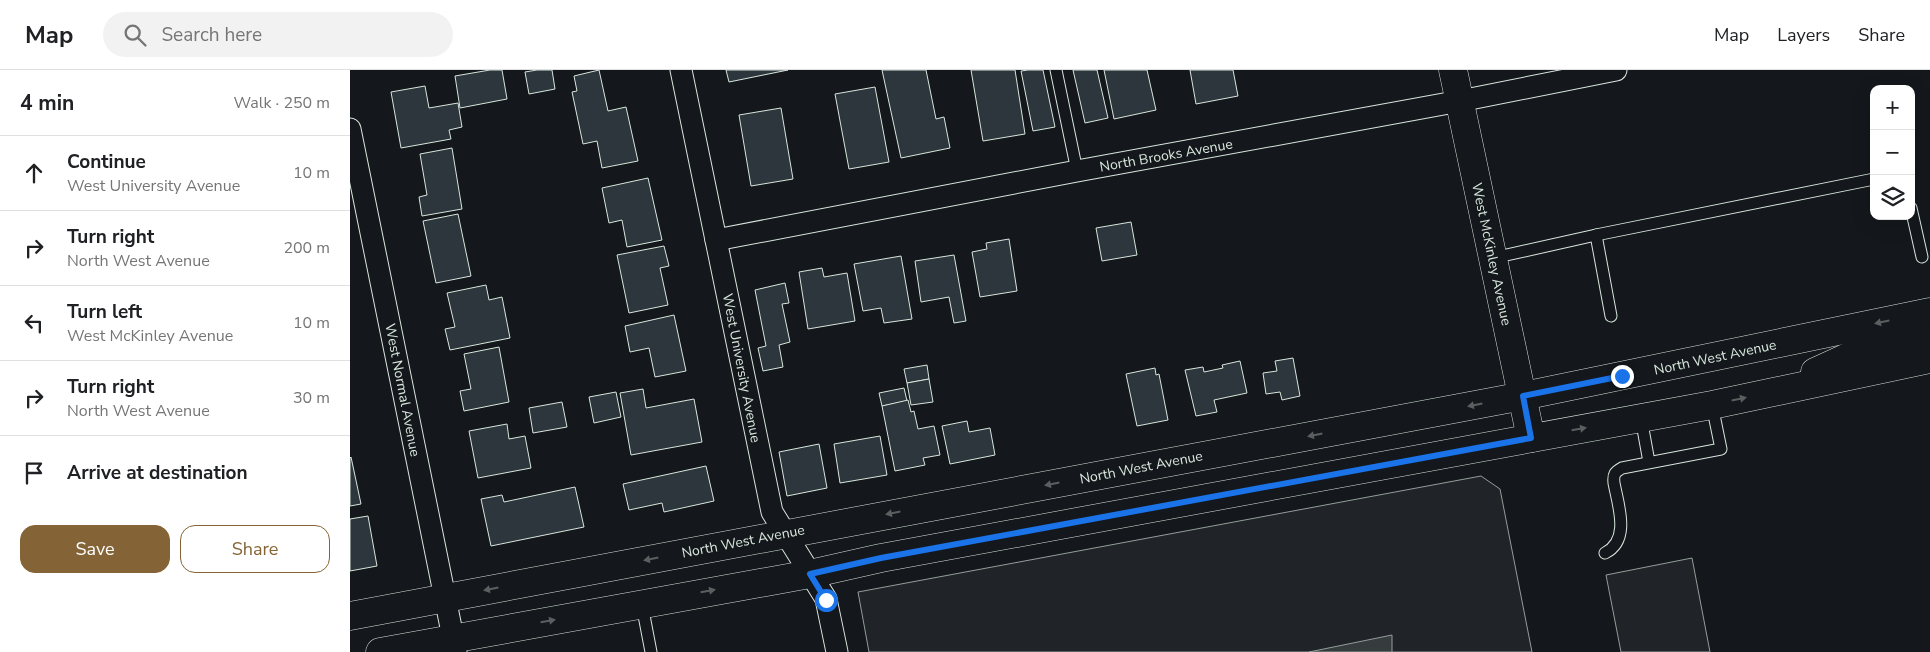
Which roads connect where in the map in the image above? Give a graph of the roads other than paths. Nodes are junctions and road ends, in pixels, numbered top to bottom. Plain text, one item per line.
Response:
1 (681, 70) edge
2 (1056, 70) edge
3 (1454, 70) edge
4 (1616, 70) edge
5 (1460, 101) junction
6 (350, 129) edge
7 (1077, 171) junction
8 (1870, 181) edge
9 (1914, 220) edge
10 (1596, 235) junction
11 (716, 240) junction
12 (1922, 257) dead end
13 (1493, 258) junction
14 (1930, 312) edge
15 (1611, 316) dead end
16 (1930, 336) edge
17 (1930, 359) edge
18 (1776, 391) junction
19 (1523, 396) junction
20 (1712, 405) junction
21 (1641, 418) junction
22 (1531, 438) junction
23 (1649, 462) junction
24 (784, 534) junction
25 (1605, 553) dead end
26 (810, 574) junction
27 (445, 598) junction
28 (641, 604) junction
29 (350, 616) edge
30 (455, 645) edge
31 (380, 652) edge
32 (651, 652) edge
33 (837, 652) edge

1 - 11 street, West University Avenue
2 - 7 lane
3 - 5 main road, West McKinley Avenue
4 - 5 street, North Brooks Avenue
5 - 7 street, North Brooks Avenue
5 - 13 main road, West McKinley Avenue
6 - 27 street, West Normal Avenue
7 - 11 street, North Brooks Avenue
8 - 10 lane
9 - 12 lane
10 - 13 lane
10 - 15 lane
11 - 24 street, West University Avenue
13 - 19 main road, West McKinley Avenue
14 -> 19 main road, North West Avenue
16 - 18 main road
17 - 18 main road
20 -> 18 main road
19 - 22 main road, West McKinley Avenue
19 -> 24 main road, North West Avenue
20 - 21 main road
20 - 23 lane
22 -> 21 main road
21 - 23 lane
22 - 26 main road
23 - 25 lane
24 - 26 street, West University Avenue
24 -> 27 main road, North West Avenue
28 -> 26 main road
26 - 33 street, West University Avenue
27 - 29 main road, North West Avenue
27 - 30 street, West Normal Avenue
30 -> 28 main road
28 - 32 lane
30 - 31 main road

